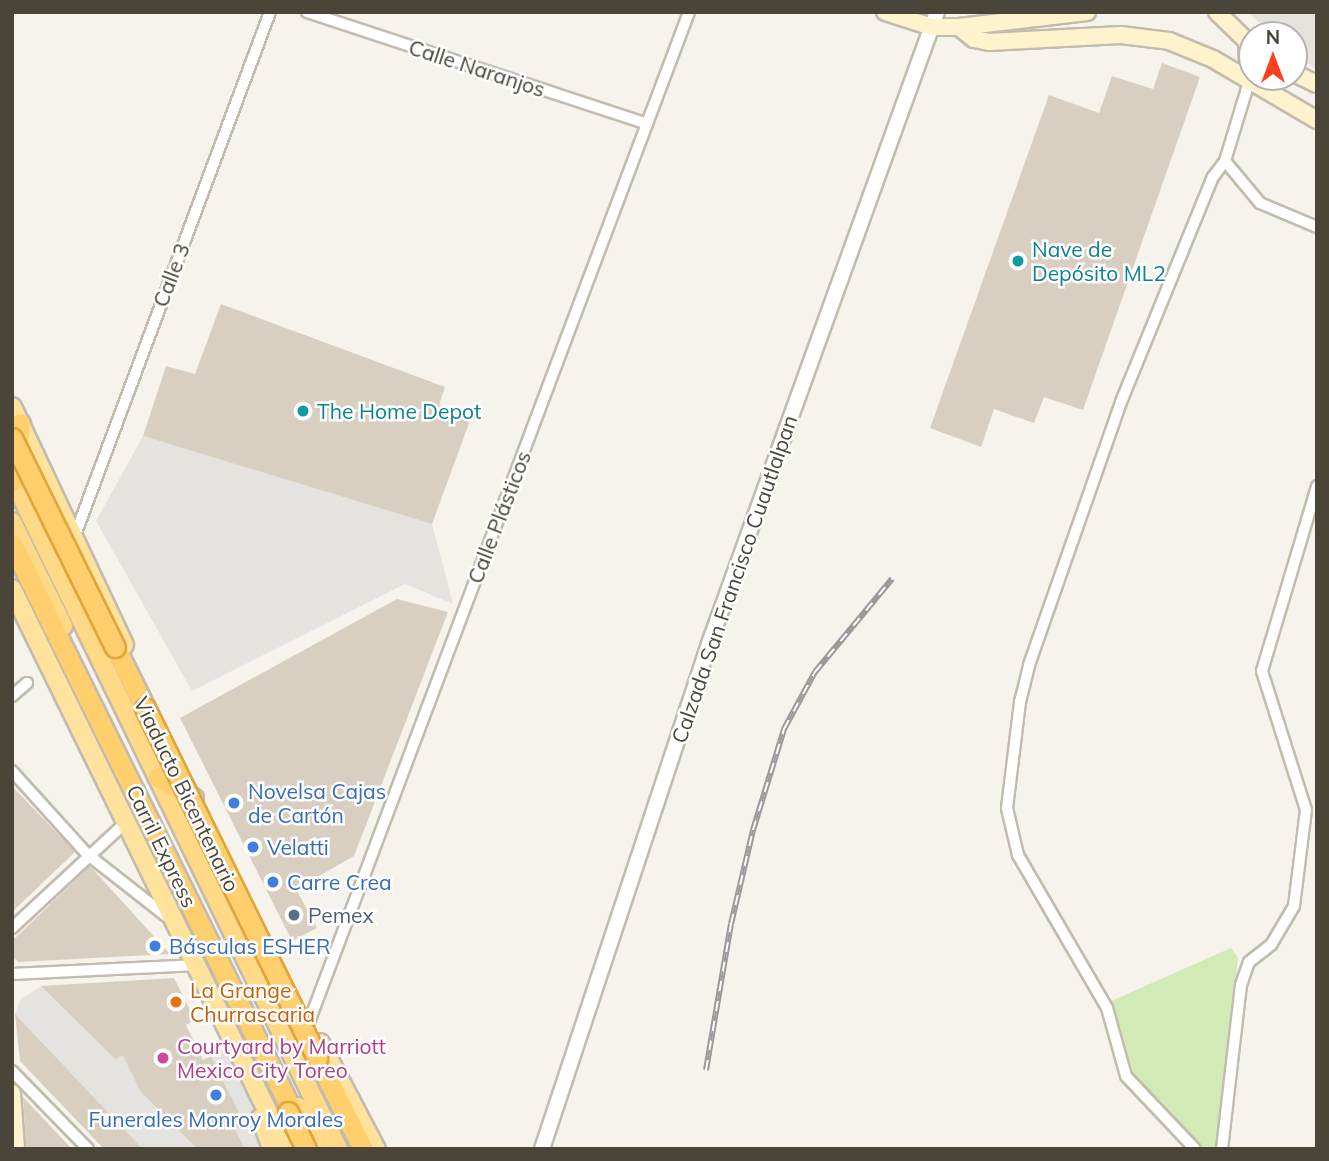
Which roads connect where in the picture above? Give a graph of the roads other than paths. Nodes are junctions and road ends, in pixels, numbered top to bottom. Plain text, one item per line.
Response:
1 (270, 12) edge
2 (307, 12) edge
3 (689, 12) edge
4 (885, 12) edge
5 (1087, 12) edge
6 (1217, 12) edge
7 (935, 20) edge
8 (959, 27) junction
9 (1238, 34) edge
10 (1238, 75) edge
11 (1246, 91) edge
12 (1265, 91) edge
13 (1317, 120) edge
14 (647, 124) junction
15 (1225, 161) junction
16 (1317, 227) edge
17 (15, 423) edge
18 (13, 478) edge
19 (1317, 485) edge
20 (12, 522) edge
21 (74, 538) junction
22 (12, 544) edge
23 (12, 559) edge
24 (12, 589) edge
25 (27, 682) dead end
26 (12, 696) edge
27 (12, 771) edge
28 (158, 777) junction
29 (200, 803) junction
30 (126, 822) junction
31 (87, 854) junction
32 (12, 928) edge
33 (180, 928) junction
34 (199, 965) junction
35 (12, 974) edge
36 (309, 1023) junction
37 (12, 1071) edge
38 (255, 1087) junction
39 (12, 1093) edge
40 (13, 1127) edge
41 (308, 1128) junction
42 (373, 1147) edge
43 (16, 1149) edge
44 (88, 1149) edge
45 (272, 1149) edge
46 (286, 1149) edge
47 (308, 1149) edge
48 (318, 1149) edge
49 (338, 1149) edge
50 (542, 1149) edge
51 (1195, 1149) edge
52 (1222, 1149) edge

1 - 21 street, Calle 3
2 - 14 street, Calle Naranjos
3 - 14 street, Calle Plásticos
4 - 7 main road
5 - 8 main road
6 - 9 main road
7 - 8 main road
7 - 50 street, Calzada San Francisco Cuautlalpan
8 - 10 main road
11 - 15 street
12 - 13 main road
14 - 36 street, Calle Plásticos
15 - 16 street
15 - 51 street
17 - 18 highway
17 - 21 main road
17 - 42 highway, Viaducto Bicentenario, bridge
18 - 28 highway
19 - 52 street
20 - 41 highway
21 - 29 main road
22 - 47 highway, Carril Express, bridge
23 - 47 highway, bridge
24 - 30 main road
25 - 26 street
27 - 31 street
28 - 29 highway
28 - 49 highway
29 - 36 main road
30 - 31 street
30 - 33 main road
31 - 32 street
31 - 33 street
33 - 34 main road
34 - 35 street
34 - 38 main road
36 - 42 main road
37 - 44 street
38 - 45 main road
38 - 46 main road
39 - 40 main road
40 - 43 main road
41 - 47 highway
41 - 48 highway

